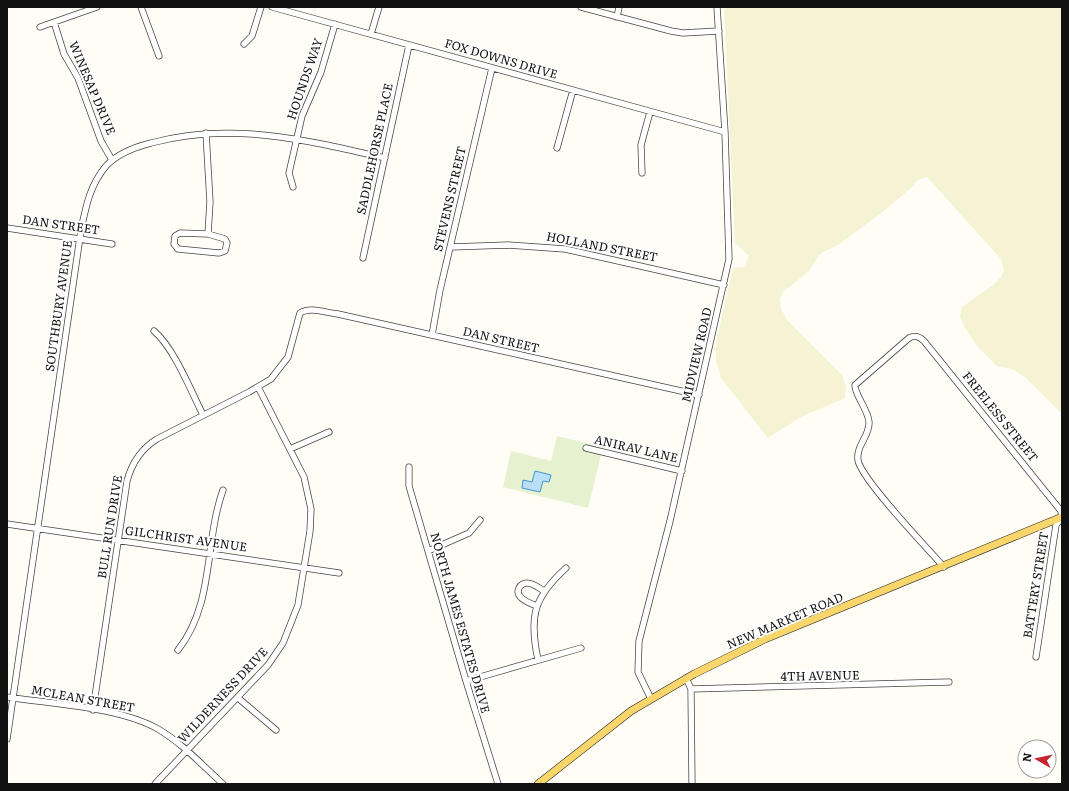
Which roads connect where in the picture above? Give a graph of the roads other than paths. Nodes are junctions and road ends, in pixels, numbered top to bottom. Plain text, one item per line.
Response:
1 (97, 7) edge
2 (142, 7) edge
3 (261, 7) edge
4 (272, 7) edge
5 (379, 7) edge
6 (581, 7) edge
7 (619, 7) edge
8 (717, 7) edge
9 (617, 17) junction
10 (54, 22) junction
11 (335, 24) junction
12 (40, 27) dead end
13 (719, 31) junction
14 (371, 34) junction
15 (244, 44) dead end
16 (409, 45) junction
17 (159, 56) dead end
18 (492, 68) junction
19 (573, 90) junction
20 (650, 112) junction
21 (725, 132) junction
22 (206, 133) junction
23 (297, 140) junction
24 (557, 148) dead end
25 (385, 158) junction
26 (112, 160) junction
27 (642, 173) dead end
28 (294, 187) dead end
29 (7, 228) edge
30 (208, 234) junction
31 (80, 239) junction
32 (112, 244) dead end
33 (451, 247) junction
34 (362, 258) dead end
35 (724, 285) junction
36 (300, 314) joint
37 (154, 331) dead end
38 (432, 335) junction
39 (258, 387) junction
40 (699, 395) junction
41 (203, 415) junction
42 (329, 432) dead end
43 (586, 448) dead end
44 (290, 449) junction
45 (410, 467) dead end
46 (682, 471) junction
47 (223, 490) dead end
48 (1062, 518) edge
49 (480, 520) dead end
50 (7, 524) edge
51 (38, 529) junction
52 (118, 540) junction
53 (428, 551) junction
54 (211, 554) junction
55 (944, 567) junction
56 (305, 568) junction
57 (566, 568) dead end
58 (339, 573) dead end
59 (544, 591) junction
60 (536, 606) junction
61 (581, 648) dead end
62 (178, 650) dead end
63 (1036, 656) dead end
64 (538, 660) junction
65 (686, 678) junction
66 (466, 681) junction
67 (949, 682) dead end
68 (691, 689) junction
69 (10, 698) edge
70 (238, 698) junction
71 (651, 699) junction
72 (93, 710) junction
73 (276, 730) dead end
74 (7, 739) edge
75 (187, 751) junction
76 (155, 784) edge
77 (223, 784) edge
78 (498, 784) edge
79 (538, 784) edge
80 (692, 784) edge

1 - 10 street
2 - 17 street
3 - 15 street
4 - 11 street, FOX DOWNS DRIVE
5 - 14 street
6 - 9 street
7 - 9 street
8 - 13 street, MIDVIEW ROAD
9 - 13 street
10 - 12 street
10 - 26 street, WINESAP DRIVE
11 - 14 street, FOX DOWNS DRIVE
11 - 23 street, HOUNDS WAY
13 - 21 street, MIDVIEW ROAD
14 - 16 street, FOX DOWNS DRIVE
16 - 18 street, FOX DOWNS DRIVE
16 - 25 street, SADDLEHORSE PLACE
18 - 19 street, FOX DOWNS DRIVE
18 - 33 street, STEVENS STREET
19 - 20 street, FOX DOWNS DRIVE
19 - 24 street
20 - 21 street, FOX DOWNS DRIVE
20 - 27 street
21 - 35 street, MIDVIEW ROAD
22 - 23 street, SOUTHBURY AVENUE
22 - 26 street, SOUTHBURY AVENUE
22 - 30 street
23 - 25 street, SOUTHBURY AVENUE
23 - 28 street, HOUNDS WAY
25 - 34 street, SADDLEHORSE PLACE
26 - 31 street, SOUTHBURY AVENUE
29 - 31 street, DAN STREET
30 - 30 street
31 - 32 street, DAN STREET
31 - 51 street, SOUTHBURY AVENUE
33 - 35 street, HOLLAND STREET
33 - 38 street, STEVENS STREET
35 - 40 street, MIDVIEW ROAD
36 - 38 street, DAN STREET
36 - 39 street, BULL RUN DRIVE
37 - 41 street
38 - 40 street, DAN STREET
39 - 41 street, BULL RUN DRIVE
39 - 44 street, WILDERNESS DRIVE
40 - 46 street, MIDVIEW ROAD
41 - 52 street, BULL RUN DRIVE
42 - 44 street
43 - 46 street, ANIRAV LANE
44 - 56 street, WILDERNESS DRIVE
45 - 53 street, NORTH JAMES ESTATES DRIVE
46 - 71 street, MIDVIEW ROAD
47 - 54 street
48 - 55 main road, NEW MARKET ROAD
48 - 55 street, FREELESS STREET
48 - 63 street, BATTERY STREET
49 - 53 street
50 - 51 street, GILCHRIST AVENUE
51 - 52 street, GILCHRIST AVENUE
51 - 69 street, SOUTHBURY AVENUE
52 - 54 street, GILCHRIST AVENUE
52 - 72 street, BULL RUN DRIVE
53 - 66 street, NORTH JAMES ESTATES DRIVE
54 - 56 street, GILCHRIST AVENUE
54 - 62 street
55 - 65 main road, NEW MARKET ROAD
56 - 58 street, GILCHRIST AVENUE
56 - 70 street, WILDERNESS DRIVE
57 - 59 street
59 - 60 street
59 - 60 street
60 - 64 street
61 - 64 street
64 - 66 street
65 - 68 street
65 - 71 main road, NEW MARKET ROAD
66 - 78 street, NORTH JAMES ESTATES DRIVE
67 - 68 street, 4TH AVENUE
68 - 80 street
69 - 72 street, MCLEAN STREET
69 - 74 street, SOUTHBURY AVENUE
70 - 73 street
70 - 75 street, WILDERNESS DRIVE
71 - 79 main road, NEW MARKET ROAD
72 - 75 street, MCLEAN STREET
75 - 76 street, WILDERNESS DRIVE
75 - 77 street, MCLEAN STREET

